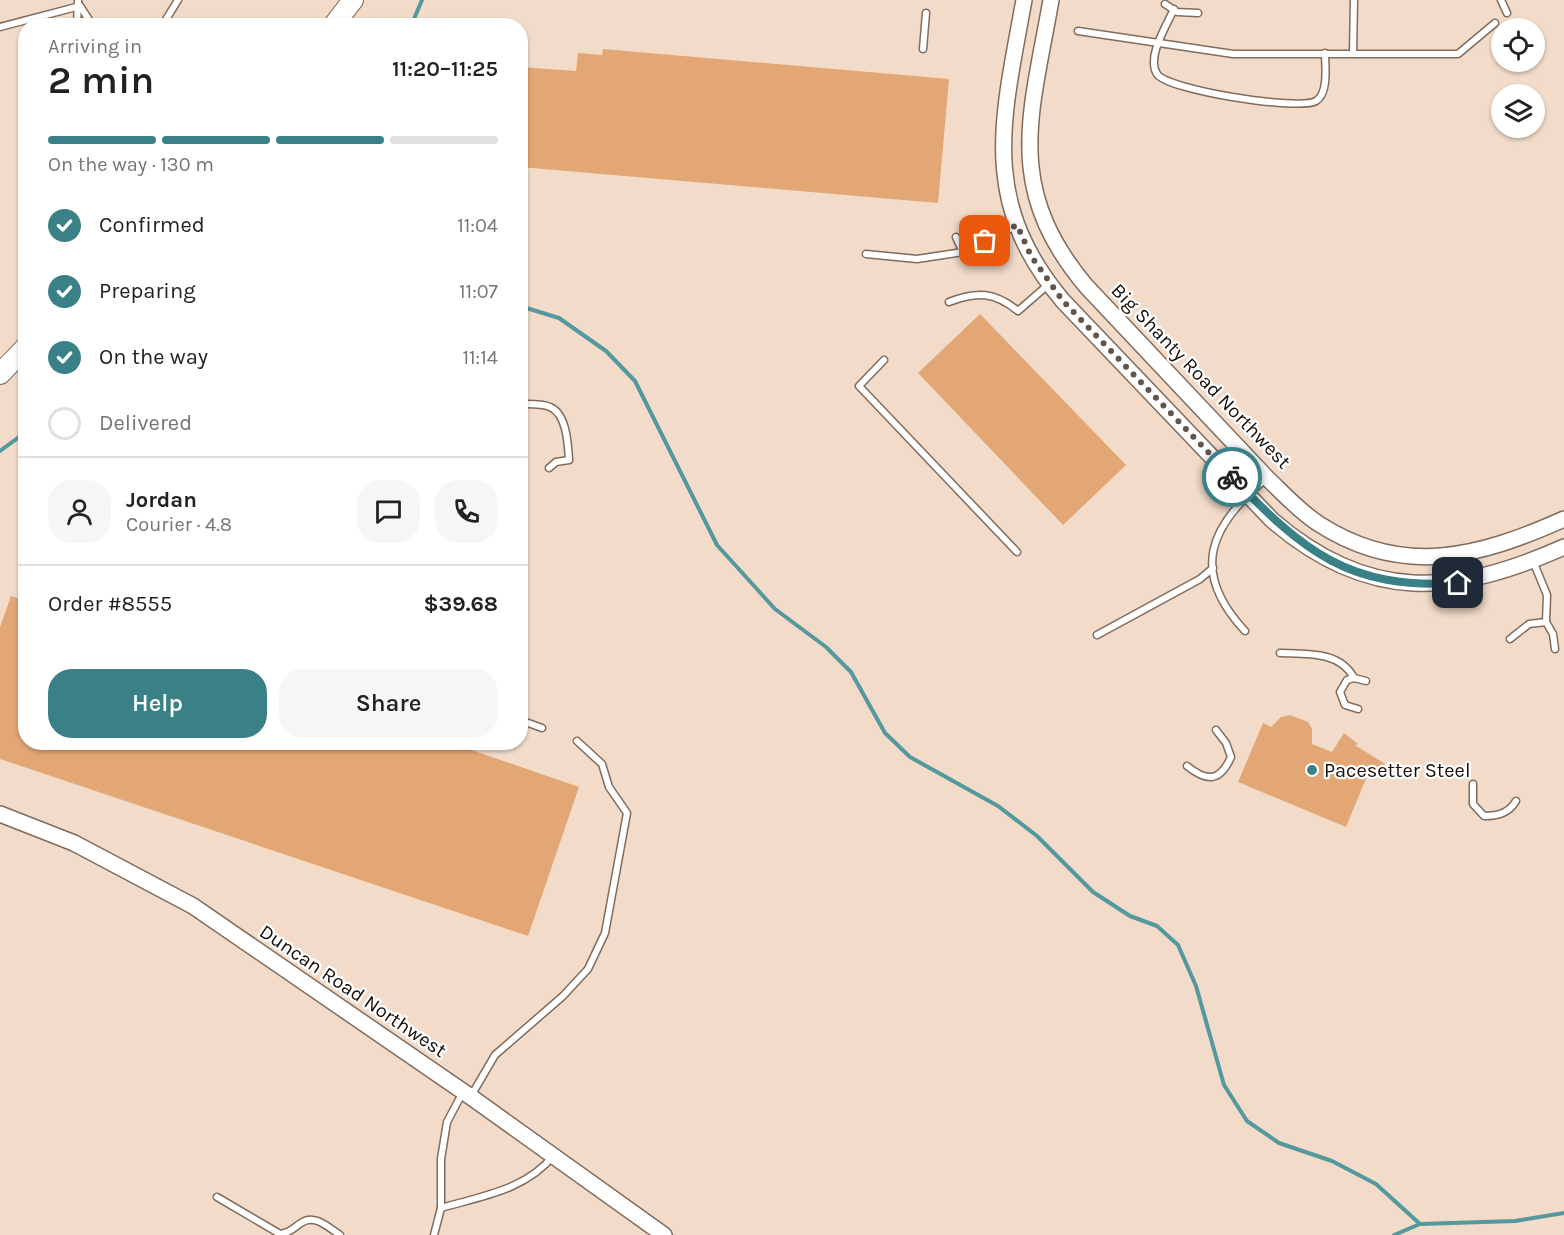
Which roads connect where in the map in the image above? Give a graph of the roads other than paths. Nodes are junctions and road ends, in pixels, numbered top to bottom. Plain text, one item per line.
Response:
1 (178, 0) edge
2 (353, 0) edge
3 (1024, 0) edge
4 (1051, 0) edge
5 (1354, 0) edge
6 (1501, 0) edge
7 (79, 3) edge
8 (1165, 4) dead end
9 (1174, 9) junction
10 (926, 13) dead end
11 (1198, 13) dead end
12 (1507, 13) dead end
13 (30, 18) edge
14 (77, 18) edge
15 (90, 18) edge
16 (167, 18) edge
17 (339, 18) edge
18 (18, 22) edge
19 (1491, 26) edge
20 (0, 27) edge
21 (1078, 31) dead end
22 (1160, 41) junction
23 (923, 49) dead end
24 (1325, 53) junction
25 (1353, 53) junction
26 (1017, 225) junction
27 (956, 237) dead end
28 (963, 252) junction
29 (866, 254) dead end
30 (1049, 284) junction
31 (949, 302) dead end
32 (18, 355) edge
33 (884, 360) dead end
34 (0, 374) edge
35 (528, 404) edge
36 (549, 468) dead end
37 (1267, 478) junction
38 (1248, 494) junction
39 (1564, 519) edge
40 (1564, 547) edge
41 (1017, 552) dead end
42 (1532, 561) junction
43 (1213, 568) junction
44 (1546, 622) junction
45 (1245, 631) dead end
46 (1098, 635) dead end
47 (1510, 639) dead end
48 (1555, 650) dead end
49 (1280, 653) dead end
50 (1354, 678) junction
51 (1366, 681) dead end
52 (1358, 710) dead end
53 (528, 723) edge
54 (542, 728) dead end
55 (1216, 730) dead end
56 (577, 741) dead end
57 (1187, 766) dead end
58 (1473, 784) dead end
59 (1516, 801) dead end
60 (0, 814) edge
61 (467, 1094) junction
62 (554, 1155) junction
63 (217, 1197) dead end
64 (441, 1208) junction
65 (340, 1235) edge
66 (434, 1235) edge
67 (664, 1235) edge

1 - 16 lane
2 - 17 main road
3 - 26 street
4 - 37 street, Big Shanty Road Northwest
5 - 25 lane
6 - 12 lane
7 - 13 lane
7 - 14 lane
7 - 15 lane
8 - 9 lane
9 - 11 lane
9 - 22 lane
10 - 23 lane
18 - 20 lane
19 - 25 lane
21 - 22 lane
22 - 24 lane
22 - 24 lane
24 - 25 lane
26 - 28 lane
26 - 30 street
27 - 28 lane
28 - 29 lane
30 - 31 lane
30 - 38 street
32 - 34 main road
33 - 41 lane
35 - 36 lane
37 - 38 lane
37 - 39 street, Big Shanty Road Northwest
38 - 42 street
38 - 43 lane
40 - 42 street
42 - 44 lane
43 - 45 lane
43 - 46 lane
44 - 47 lane
44 - 48 lane
49 - 50 lane
50 - 51 lane
50 - 52 lane
53 - 54 lane
55 - 57 lane
56 - 61 lane
58 - 59 lane
60 - 61 street, Duncan Road Northwest
61 - 62 street, Duncan Road Northwest
61 - 64 lane
62 - 64 lane
62 - 67 street, Duncan Road Northwest
63 - 65 lane
64 - 66 lane

